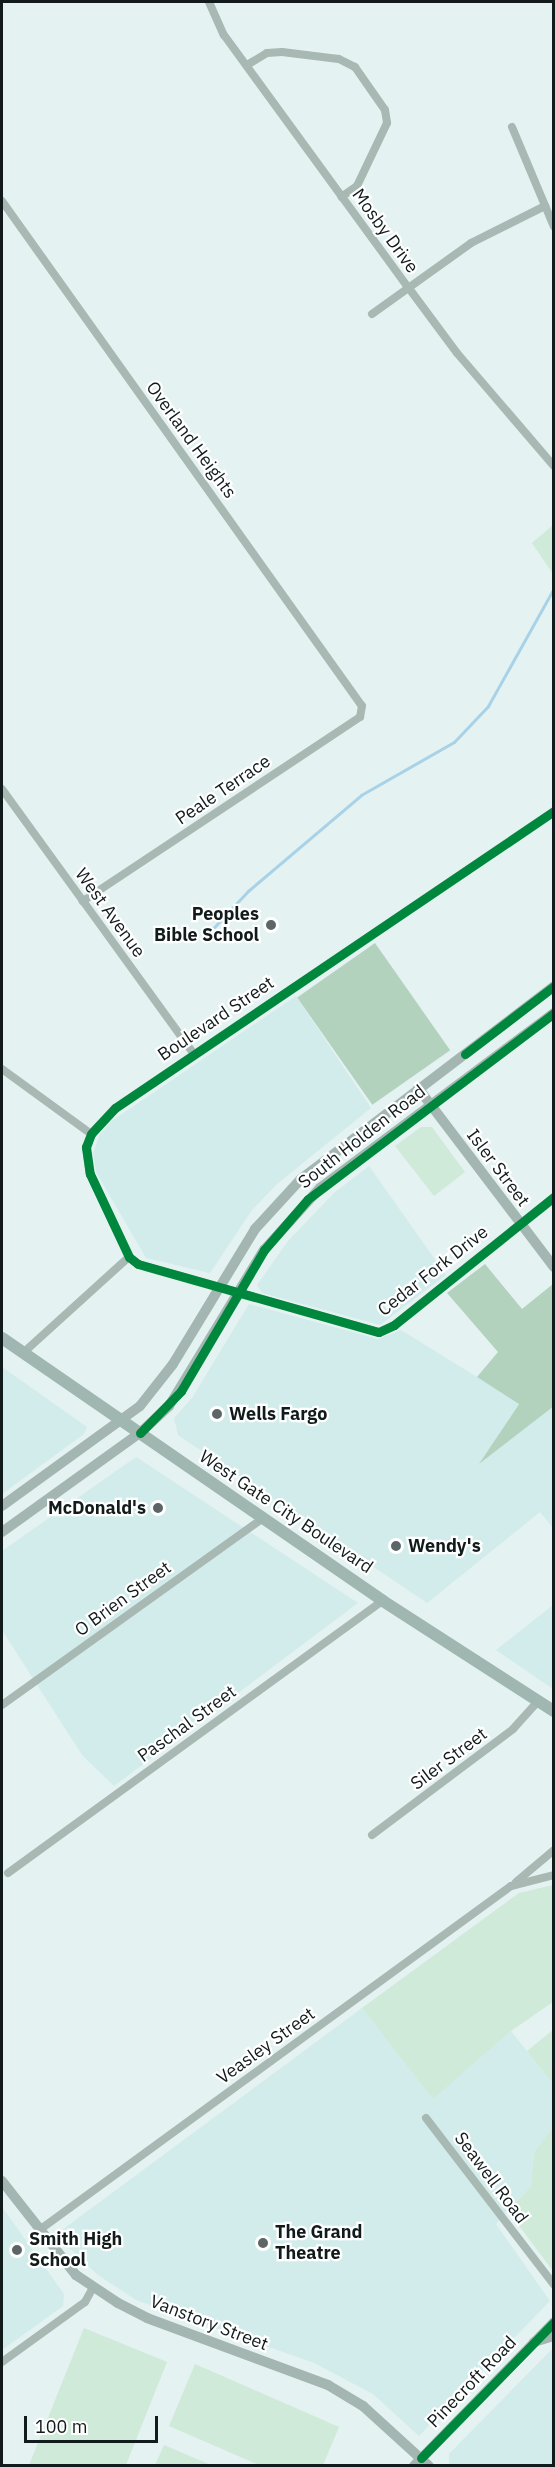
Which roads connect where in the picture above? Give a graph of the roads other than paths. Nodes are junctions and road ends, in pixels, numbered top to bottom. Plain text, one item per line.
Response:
1 (209, 2) edge
2 (247, 65) junction
3 (512, 127) dead end
4 (341, 197) junction
5 (2, 201) edge
6 (545, 206) junction
7 (554, 226) edge
8 (408, 287) junction
9 (372, 314) dead end
10 (554, 466) edge
11 (357, 696) joint
12 (2, 789) edge
13 (554, 811) edge
14 (83, 901) junction
15 (554, 986) edge
16 (554, 1013) edge
17 (194, 1054) junction
18 (2, 1069) edge
19 (418, 1088) junction
20 (430, 1105) junction
21 (91, 1134) junction
22 (554, 1197) edge
23 (520, 1224) junction
24 (129, 1257) junction
25 (554, 1267) edge
26 (218, 1286) junction
27 (239, 1291) junction
28 (2, 1338) edge
29 (23, 1353) junction
30 (120, 1420) junction
31 (140, 1433) junction
32 (2, 1506) edge
33 (263, 1518) junction
34 (2, 1532) edge
35 (383, 1601) junction
36 (538, 1701) junction
37 (2, 1705) edge
38 (554, 1711) edge
39 (372, 1835) dead end
40 (554, 1850) edge
41 (8, 1873) dead end
42 (554, 1875) edge
43 (511, 1886) junction
44 (426, 2118) dead end
45 (2, 2181) edge
46 (38, 2231) junction
47 (554, 2285) edge
48 (94, 2286) junction
49 (554, 2322) edge
50 (554, 2336) edge
51 (534, 2342) junction
52 (2, 2362) edge
53 (422, 2463) edge

1 - 2 street, Mosby Drive
2 - 4 street, Mosby Drive
2 - 4 street
3 - 6 street
4 - 8 street, Mosby Drive
5 - 11 street, Overland Heights
6 - 7 street
6 - 8 street
8 - 9 street
8 - 10 street, Mosby Drive
11 - 14 street, Peale Terrace
12 - 14 street, West Avenue
13 - 17 street, Boulevard Street
14 - 17 street, West Avenue
15 - 19 main road, South Holden Road
16 - 20 main road, South Holden Road
17 - 21 street, Boulevard Street
18 - 21 street
19 - 20 main road, Isler Street
19 - 26 main road, South Holden Road
20 - 23 main road, Isler Street
20 - 27 main road, South Holden Road
21 - 24 street
22 - 23 street, Cedar Fork Drive
23 - 25 main road, Isler Street
23 - 27 street, Cedar Fork Drive
24 - 26 street
24 - 29 street
26 - 27 street, Cedar Fork Drive
26 - 30 main road, South Holden Road
27 - 31 main road, South Holden Road
28 - 29 main road, West Gate City Boulevard
29 - 30 main road, West Gate City Boulevard
30 - 31 main road, West Gate City Boulevard
30 - 32 main road, South Holden Road
31 - 33 main road, West Gate City Boulevard
31 - 34 main road, South Holden Road
33 - 35 main road, West Gate City Boulevard
33 - 37 street, O Brien Street
35 - 36 main road, West Gate City Boulevard
35 - 41 street, Paschal Street
36 - 38 main road, West Gate City Boulevard
36 - 39 street, Siler Street
40 - 43 street, Veasley Street
42 - 43 street, Veasley Street
43 - 46 street, Veasley Street
44 - 47 street, Seawell Road
45 - 46 main road, Vanstory Street
46 - 48 main road, Vanstory Street
48 - 52 street
48 - 53 main road, Vanstory Street
49 - 51 main road, Pinecroft Road
50 - 51 main road
51 - 53 main road, Pinecroft Road

